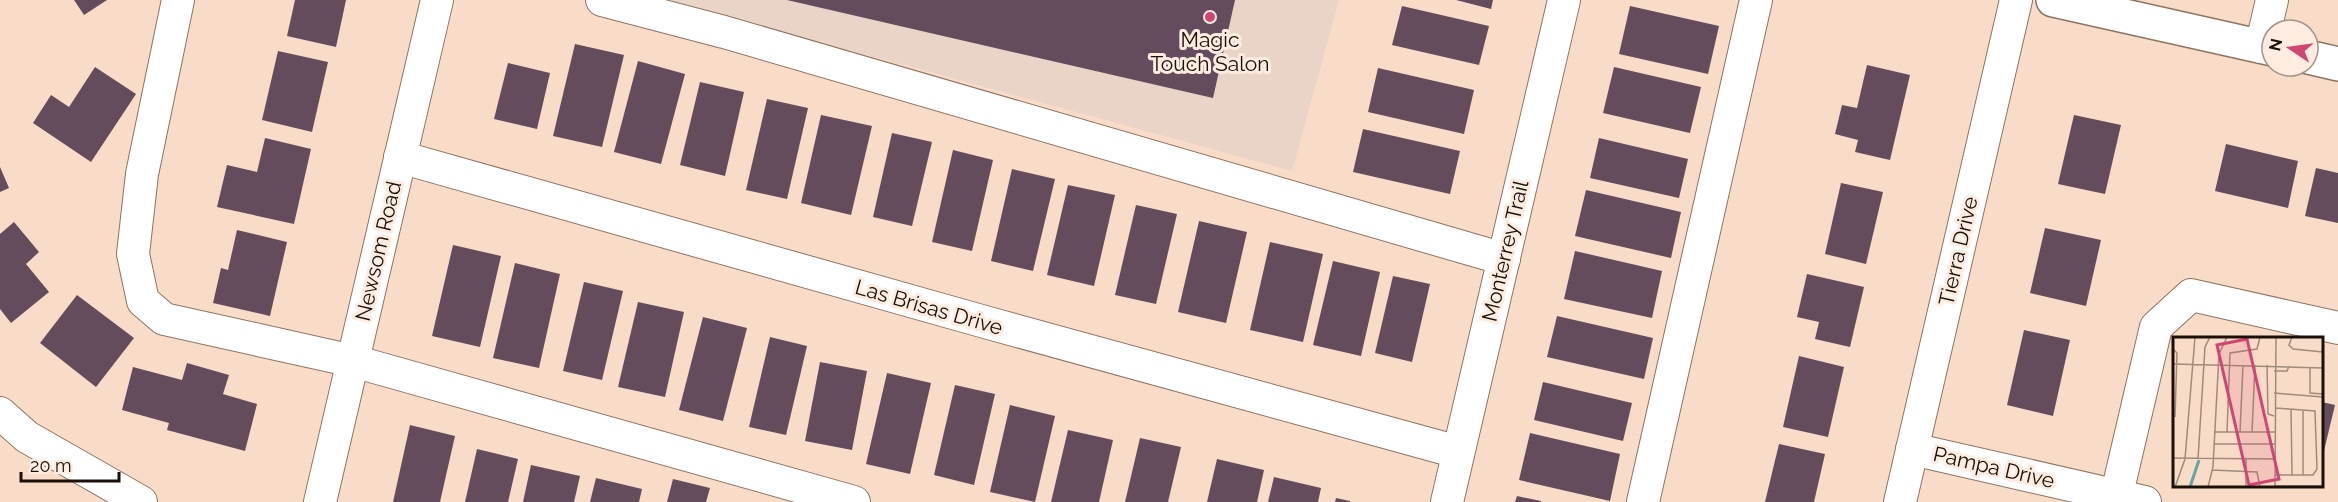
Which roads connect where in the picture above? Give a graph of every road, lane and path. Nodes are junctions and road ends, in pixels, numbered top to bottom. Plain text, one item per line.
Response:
1 (178, 0) edge
2 (437, 0) edge
3 (602, 0) edge
4 (1564, 0) edge
5 (1756, 0) edge
6 (2016, 0) edge
7 (2053, 0) edge
8 (2272, 0) edge
9 (2270, 18) edge
10 (2260, 46) edge
11 (2320, 60) edge
12 (2338, 64) edge
13 (400, 157) junction
14 (1504, 259) junction
15 (2338, 328) edge
16 (353, 361) junction
17 (0, 413) edge
18 (1912, 449) junction
19 (1458, 453) junction
20 (2125, 500) edge
21 (141, 502) edge
22 (320, 502) edge
23 (854, 502) edge
24 (1447, 502) edge
25 (1643, 502) edge
26 (1900, 502) edge

1 - 16 street
2 - 13 street, Newsom Road
3 - 14 street
4 - 14 street, Monterrey Trail
5 - 25 street
6 - 18 street, Tierra Drive
7 - 10 main road
8 - 9 street
11 - 12 main road
13 - 16 street, Newsom Road
13 - 19 street, Las Brisas Drive
14 - 19 street, Monterrey Trail
15 - 20 street
16 - 22 street, Newsom Road
16 - 23 street
17 - 21 street
18 - 20 street, Pampa Drive
18 - 26 street, Tierra Drive
19 - 24 street, Monterrey Trail

